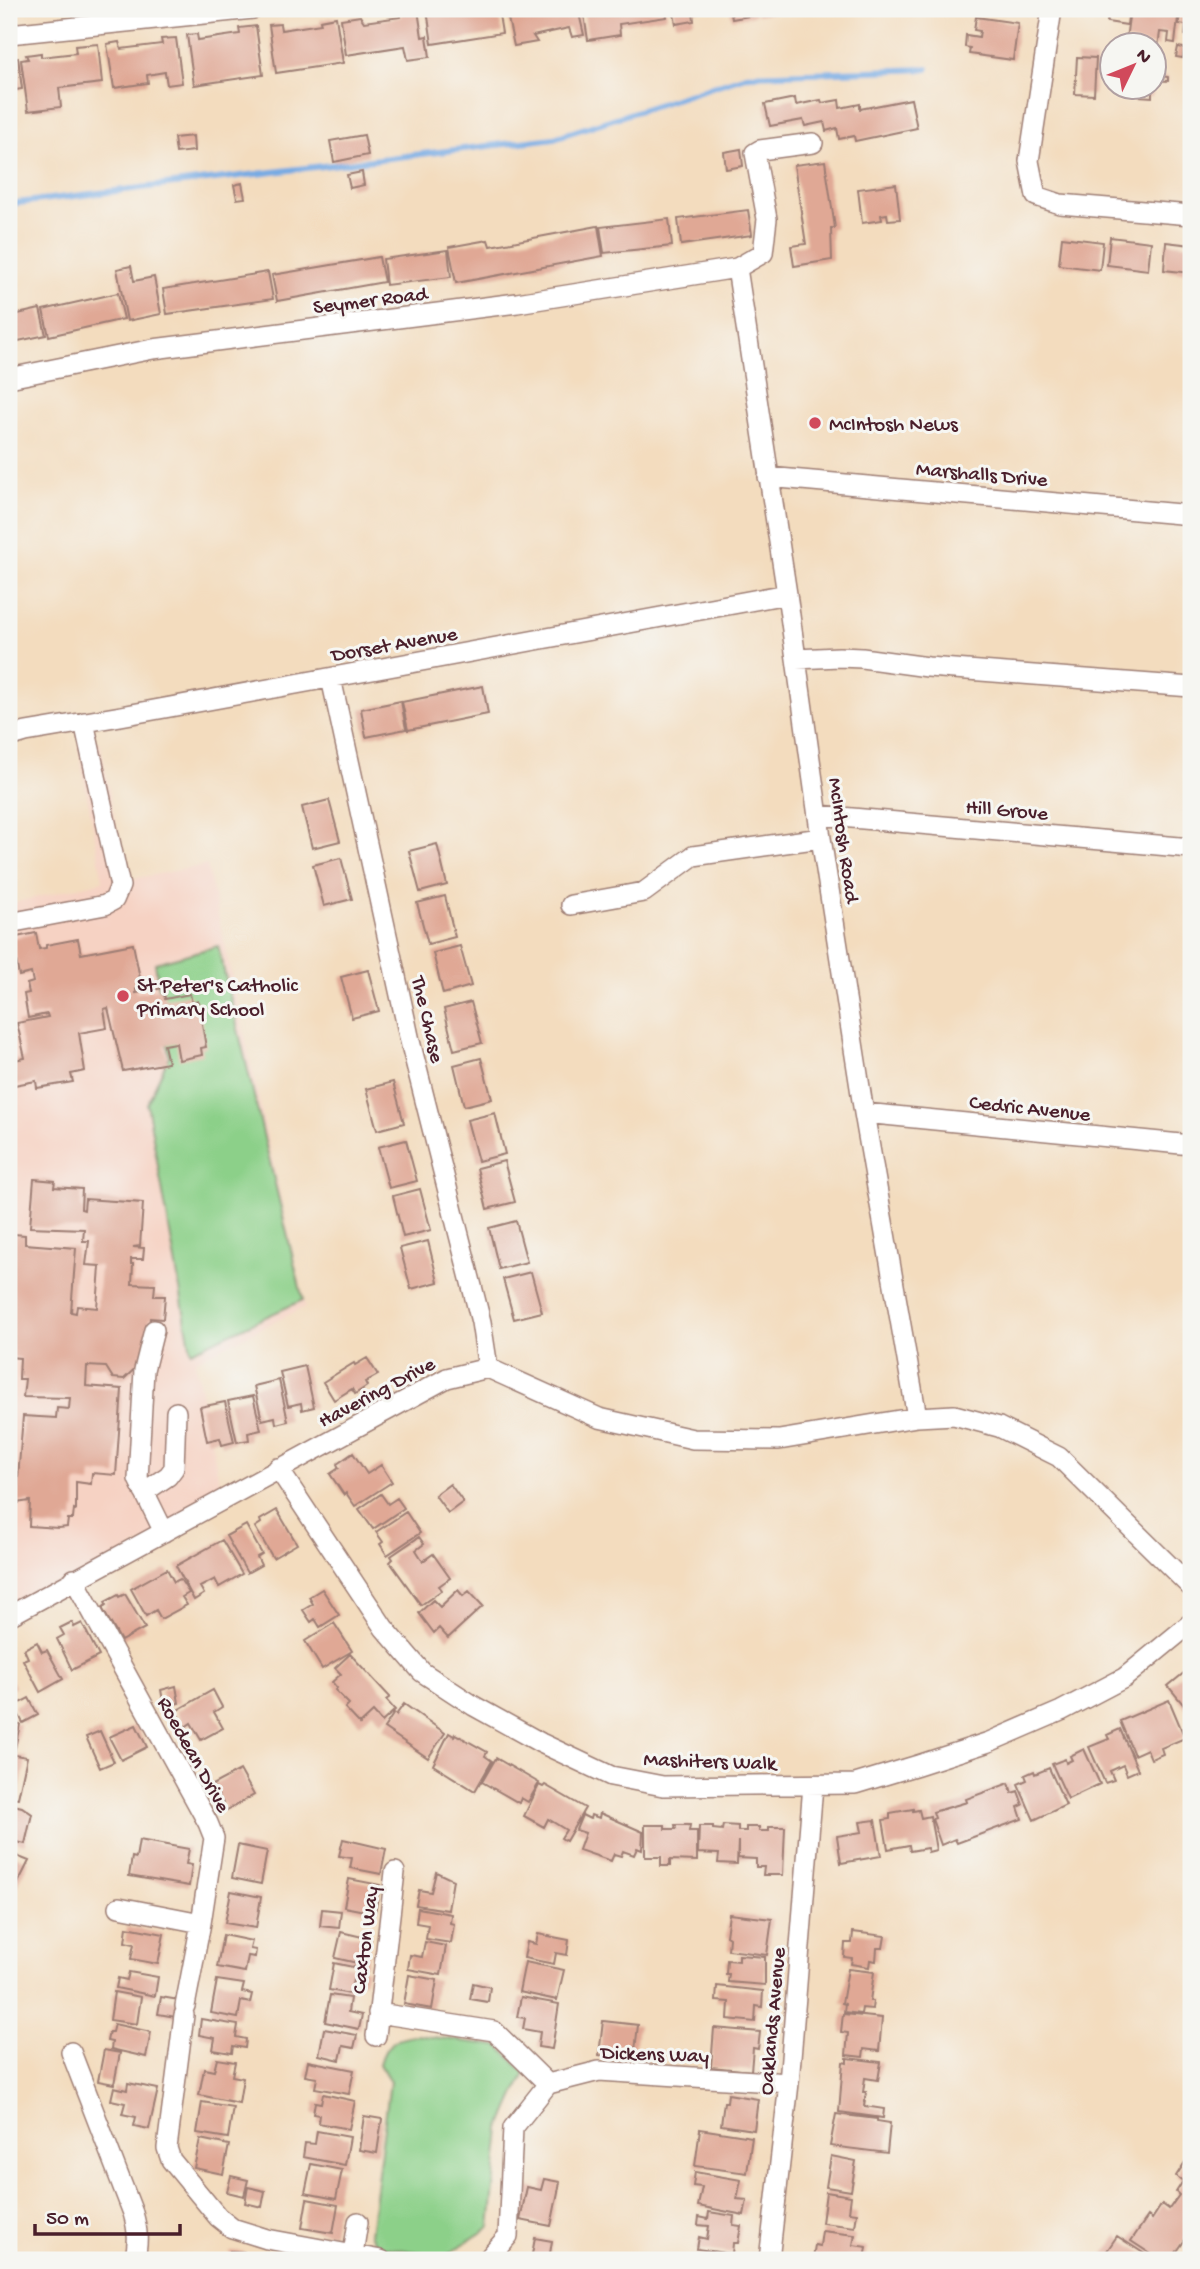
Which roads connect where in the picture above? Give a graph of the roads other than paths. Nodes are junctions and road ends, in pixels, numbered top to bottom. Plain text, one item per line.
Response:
1 (253, 9) edge
2 (1052, 9) edge
3 (9, 34) edge
4 (813, 143) dead end
5 (1191, 215) edge
6 (737, 268) junction
7 (9, 378) edge
8 (768, 477) junction
9 (1191, 515) edge
10 (788, 594) junction
11 (796, 659) junction
12 (331, 678) junction
13 (1191, 687) edge
14 (84, 722) junction
15 (9, 737) edge
16 (818, 815) junction
17 (821, 838) junction
18 (1191, 848) edge
19 (571, 905) dead end
20 (9, 923) edge
21 (864, 1113) junction
22 (1191, 1145) edge
23 (154, 1330) dead end
24 (488, 1368) junction
25 (176, 1412) dead end
26 (917, 1417) junction
27 (278, 1468) junction
28 (144, 1492) junction
29 (164, 1532) junction
30 (74, 1579) junction
31 (1191, 1587) edge
32 (9, 1616) edge
33 (1191, 1623) edge
34 (813, 1785) junction
35 (395, 1872) dead end
36 (119, 1907) dead end
37 (201, 1923) junction
38 (378, 2013) junction
39 (376, 2036) dead end
40 (71, 2052) dead end
41 (789, 2083) junction
42 (548, 2084) junction
43 (358, 2222) dead end
44 (353, 2254) junction
45 (134, 2260) edge
46 (381, 2260) edge
47 (487, 2260) edge
48 (769, 2260) edge

1 - 3 street
2 - 5 street
4 - 6 street
6 - 7 street, Seymer Road
6 - 8 street, McIntosh Road
8 - 9 street, Marshalls Drive
8 - 10 street, McIntosh Road
10 - 11 street, McIntosh Road
10 - 12 street, Dorset Avenue
11 - 13 street
11 - 16 street, McIntosh Road
12 - 14 street, Dorset Avenue
12 - 24 street, The Chase
14 - 15 street, Dorset Avenue
14 - 20 street
16 - 17 street, McIntosh Road
16 - 18 street, Hill Grove
17 - 19 street
17 - 21 street, McIntosh Road
21 - 22 street, Cedric Avenue
21 - 26 street, McIntosh Road
23 - 28 street
24 - 26 street
24 - 27 street, Havering Drive
25 - 28 street
26 - 31 street
27 - 29 street, Havering Drive
27 - 34 street, Mashiters Walk
28 - 29 street
29 - 30 street, Havering Drive
30 - 32 street, Havering Drive
30 - 37 street, Roedean Drive
33 - 34 street, Mashiters Walk
34 - 41 street, Oaklands Avenue
35 - 38 street, Caxton Way
36 - 37 street
37 - 44 street, Roedean Drive
38 - 39 street, Caxton Way
38 - 42 street, Caxton Way
40 - 45 street
41 - 42 street, Dickens Way
41 - 48 street, Oaklands Avenue
42 - 47 street
43 - 44 street
44 - 46 street

